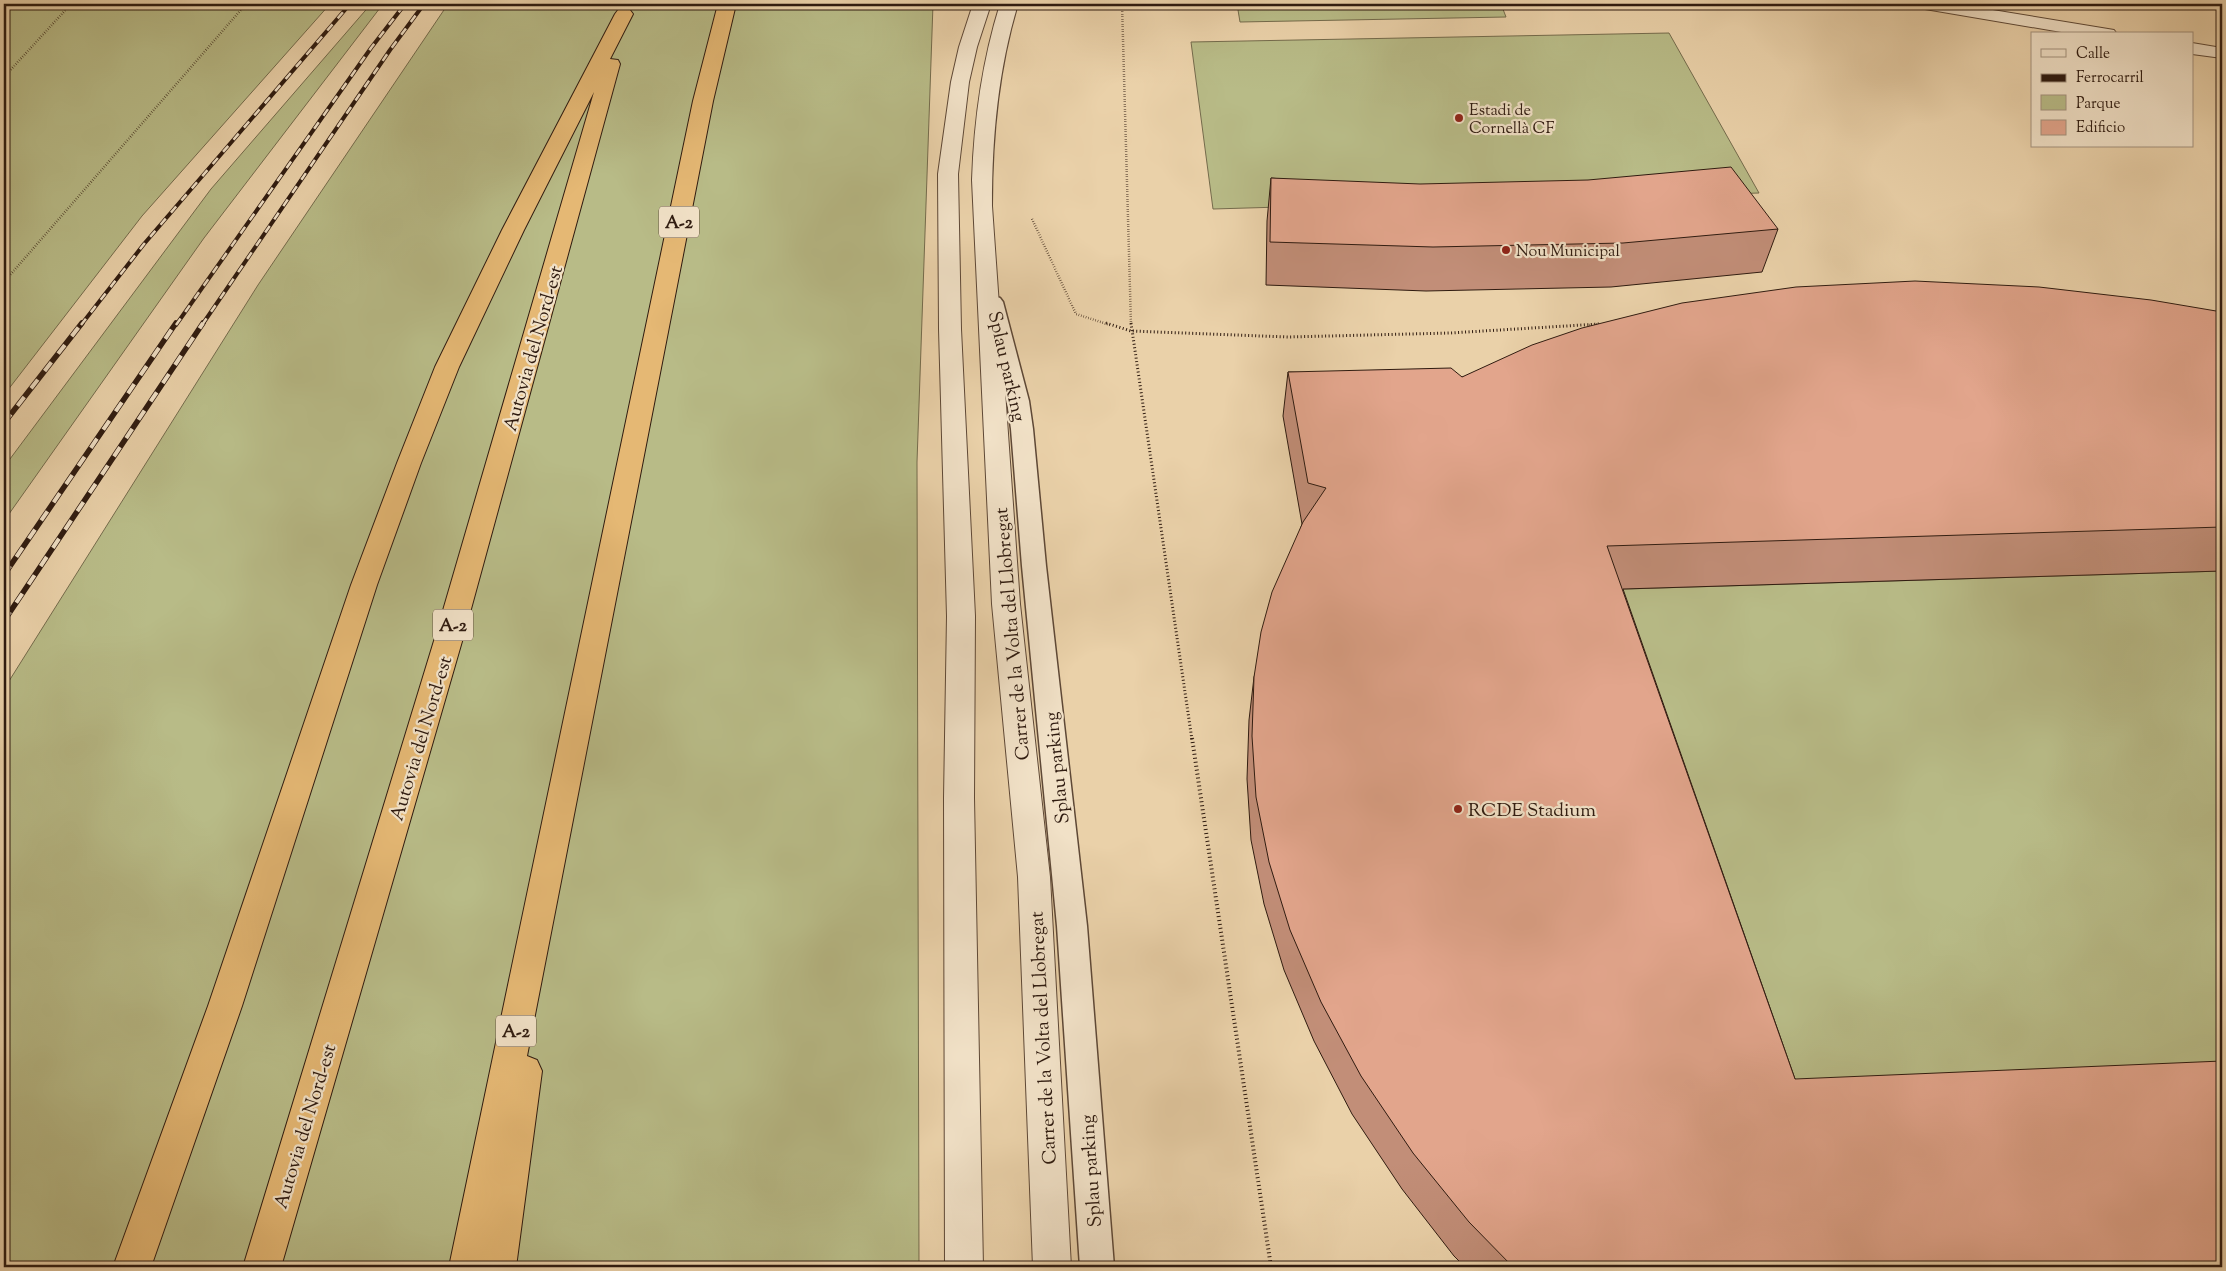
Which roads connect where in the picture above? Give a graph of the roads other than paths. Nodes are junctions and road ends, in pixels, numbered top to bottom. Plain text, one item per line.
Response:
1 (727, 4) edge
2 (982, 4) edge
3 (1009, 4) edge
4 (1924, 4) edge
5 (626, 9) edge
6 (2096, 32) edge
7 (2194, 48) edge
8 (2222, 53) edge
9 (985, 272) junction
10 (565, 794) junction
11 (132, 1267) edge
12 (262, 1267) edge
13 (468, 1267) edge
14 (497, 1267) edge
15 (964, 1267) edge
16 (1052, 1267) edge
17 (1097, 1267) edge

1 - 10 highway, A-2
2 - 15 street
3 - 9 street, Carrer de la Volta del Llobregat
4 - 6 street
5 - 11 highway
5 - 12 highway, Autovia del Nord-est / A-2
7 - 8 street
9 - 16 street, Carrer de la Volta del Llobregat
9 - 17 lane, Splau parking
10 - 13 highway, A-2
10 - 14 highway

